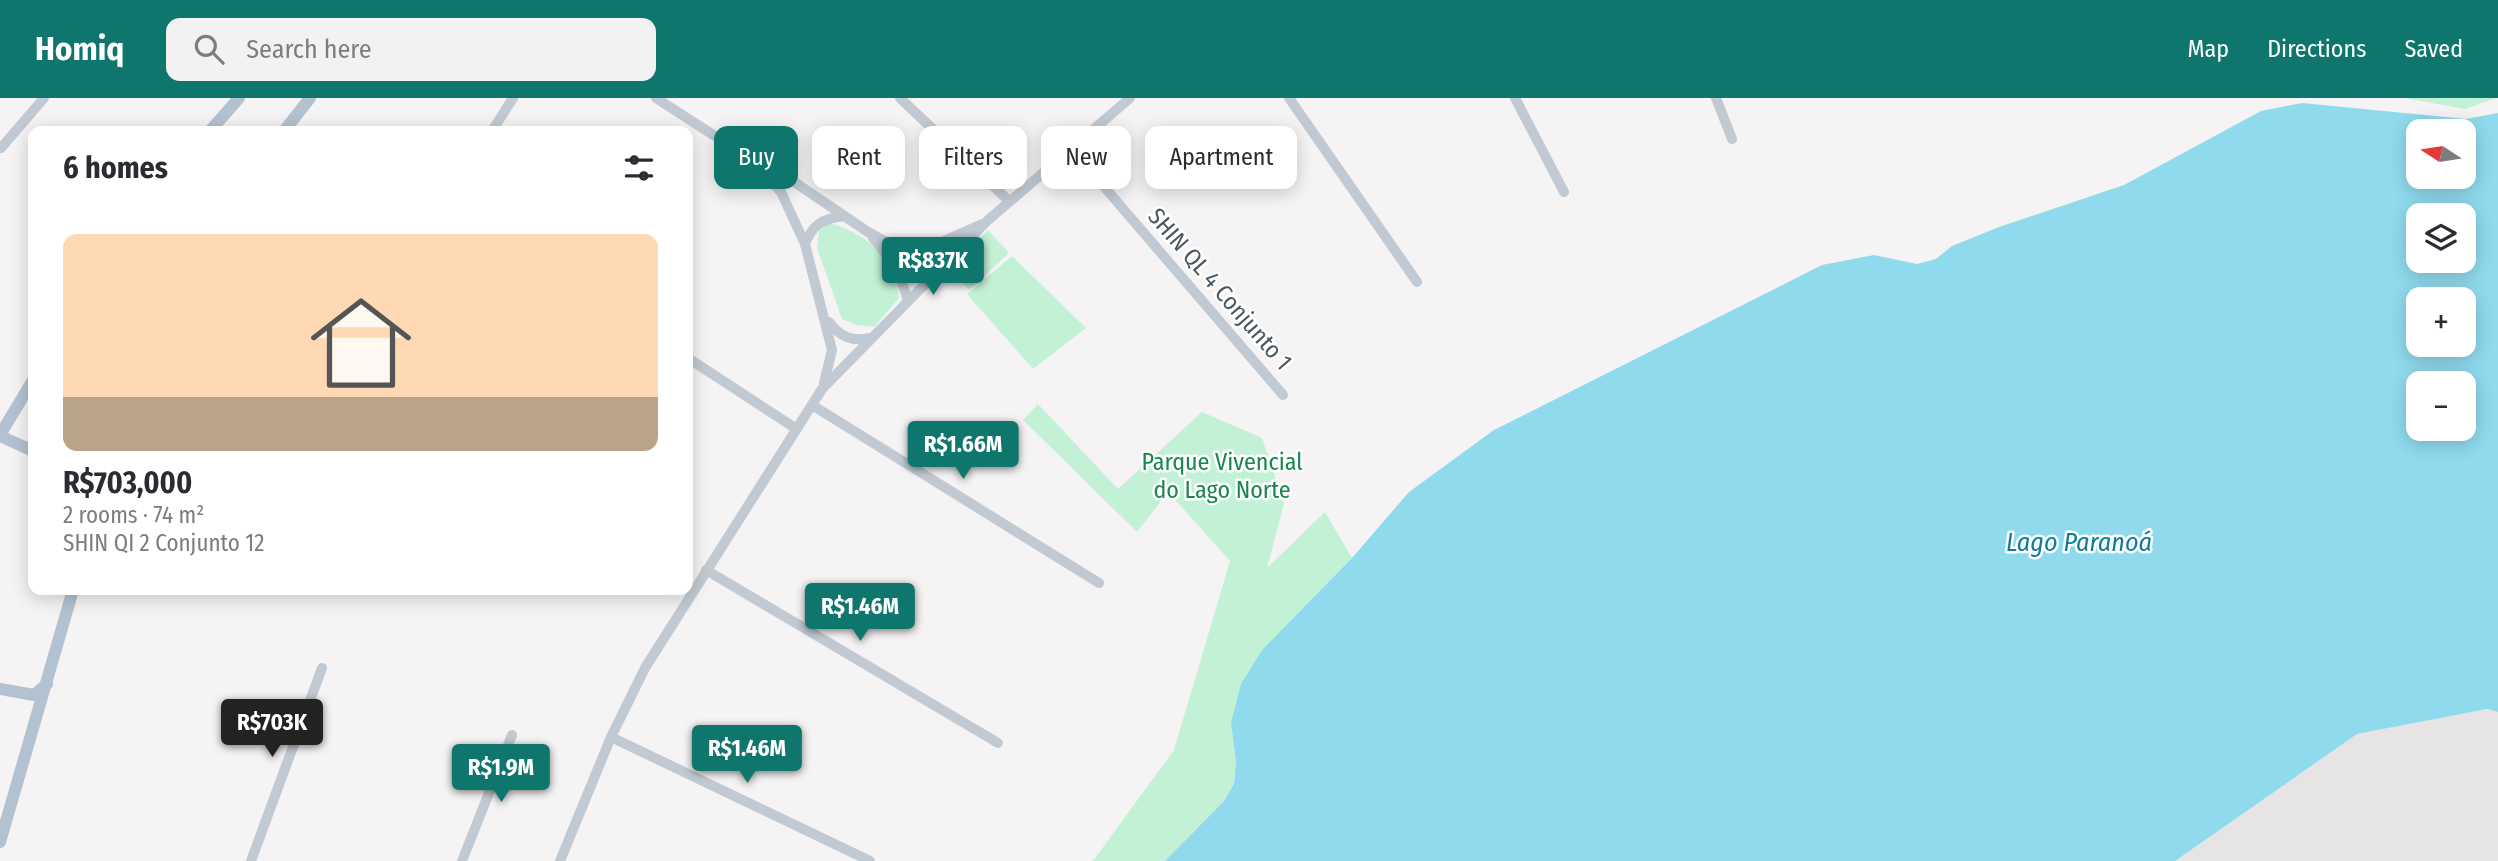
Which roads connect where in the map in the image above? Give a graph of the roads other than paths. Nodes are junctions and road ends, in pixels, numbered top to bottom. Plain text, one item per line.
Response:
1 (44, 98) edge
2 (239, 98) edge
3 (310, 98) edge
4 (513, 98) edge
5 (656, 98) edge
6 (900, 98) edge
7 (1130, 98) edge
8 (1289, 98) edge
9 (1515, 98) edge
10 (1716, 98) edge
11 (214, 126) edge
12 (288, 126) edge
13 (495, 126) edge
14 (1096, 126) edge
15 (714, 135) edge
16 (1732, 139) dead end
17 (1, 148) edge
18 (1041, 173) edge
19 (798, 185) edge
20 (777, 189) edge
21 (1106, 189) edge
22 (1564, 192) dead end
23 (1009, 201) junction
24 (844, 216) junction
25 (987, 221) junction
26 (868, 232) junction
27 (805, 244) junction
28 (1417, 282) dead end
29 (908, 300) junction
30 (824, 316) junction
31 (872, 338) junction
32 (693, 361) edge
33 (28, 388) edge
34 (822, 389) junction
35 (1283, 395) dead end
36 (811, 405) junction
37 (17, 407) junction
38 (0, 418) edge
39 (795, 428) junction
40 (0, 436) edge
41 (28, 450) edge
42 (706, 570) junction
43 (1099, 583) dead end
44 (693, 586) edge
45 (71, 595) edge
46 (687, 595) edge
47 (322, 668) dead end
48 (48, 682) junction
49 (0, 689) edge
50 (512, 736) dead end
51 (611, 737) junction
52 (998, 743) dead end
53 (0, 842) edge
54 (251, 861) edge
55 (462, 861) edge
56 (560, 861) edge
57 (870, 861) edge

1 - 17 street
2 - 11 main road
3 - 12 main road
4 - 13 street
5 - 15 street
6 - 23 street
7 - 14 street
8 - 28 street
9 - 22 street
10 - 16 street
18 - 23 street
19 - 24 street
20 - 27 street
21 - 35 street, SHIN QL 4 Conjunto 1
23 - 25 street
24 - 26 street
24 - 27 street
25 - 26 street
25 - 29 street
26 - 29 street
27 - 30 street
29 - 31 street
30 - 31 street
30 - 34 street
31 - 34 street
32 - 39 street
33 - 37 main road
34 - 36 street
36 - 39 street
36 - 43 street
37 - 38 main road
37 - 40 main road
39 - 42 street
40 - 41 main road
42 - 44 street
42 - 52 street
45 - 48 main road
46 - 51 street
47 - 54 street
48 - 49 main road
48 - 53 main road
50 - 55 street
51 - 56 street
51 - 57 street

